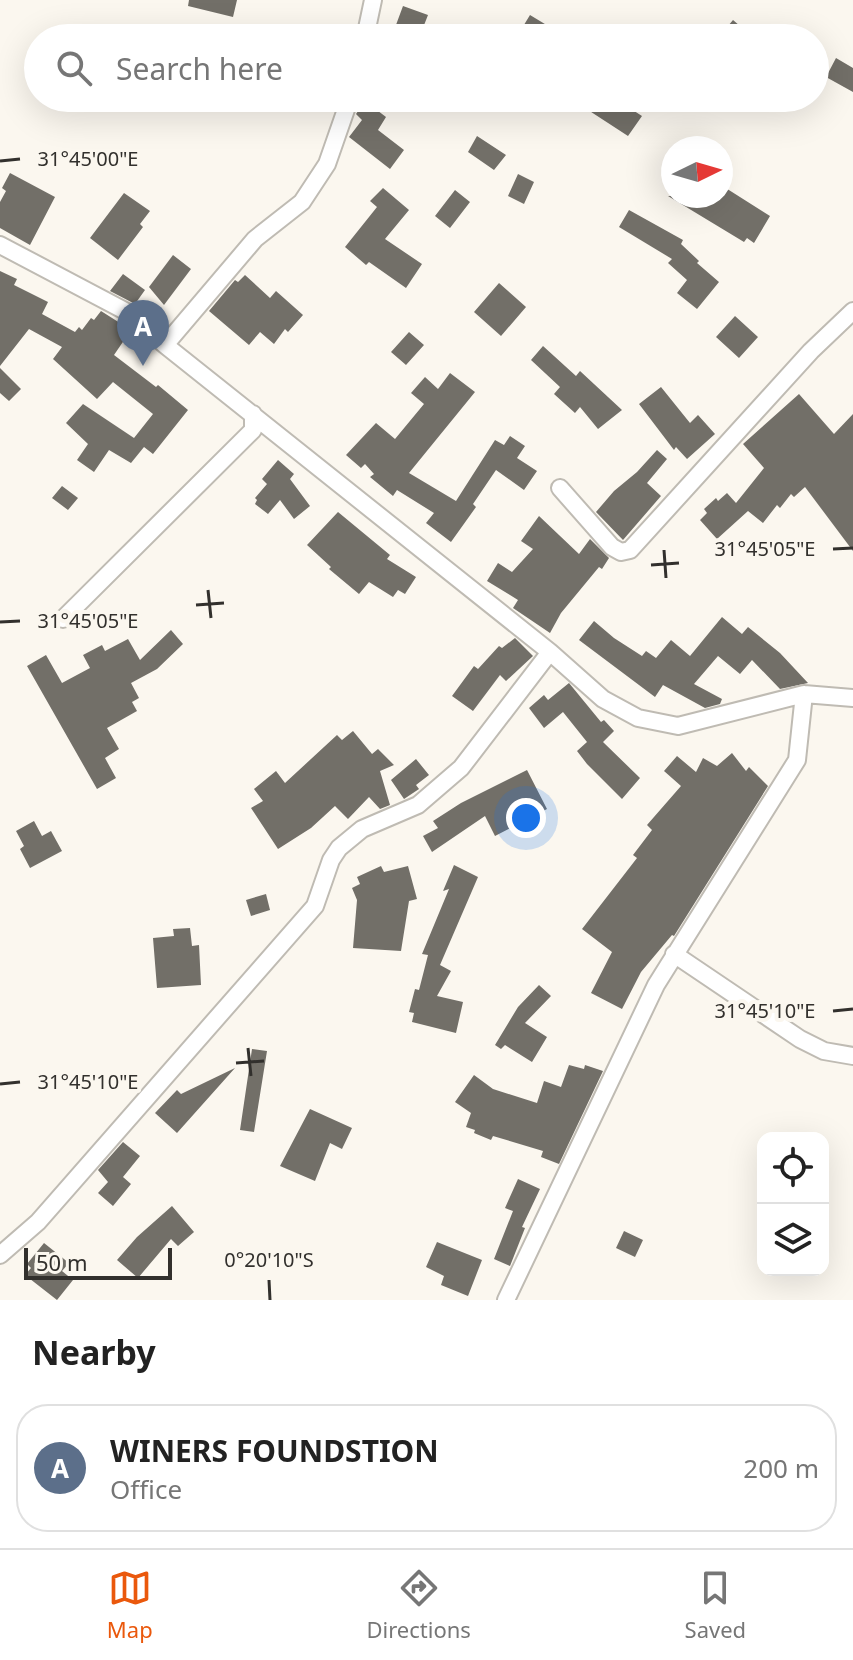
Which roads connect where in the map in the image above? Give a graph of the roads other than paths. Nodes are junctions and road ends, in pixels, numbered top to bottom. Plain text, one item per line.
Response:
1 (373, 0) edge
2 (368, 24) edge
3 (345, 112) edge
4 (0, 245) edge
5 (853, 311) edge
6 (165, 345) junction
7 (253, 414) junction
8 (560, 488) dead end
9 (63, 619) dead end
10 (550, 652) junction
11 (804, 694) junction
12 (853, 698) edge
13 (674, 954) junction
14 (853, 1056) edge
15 (0, 1255) edge
16 (506, 1300) edge

1 - 2 street
3 - 6 street
4 - 6 street
5 - 8 street
6 - 7 street
7 - 9 street
7 - 10 street
10 - 11 street
10 - 15 street
11 - 12 street
11 - 13 street
13 - 14 street
13 - 16 street

